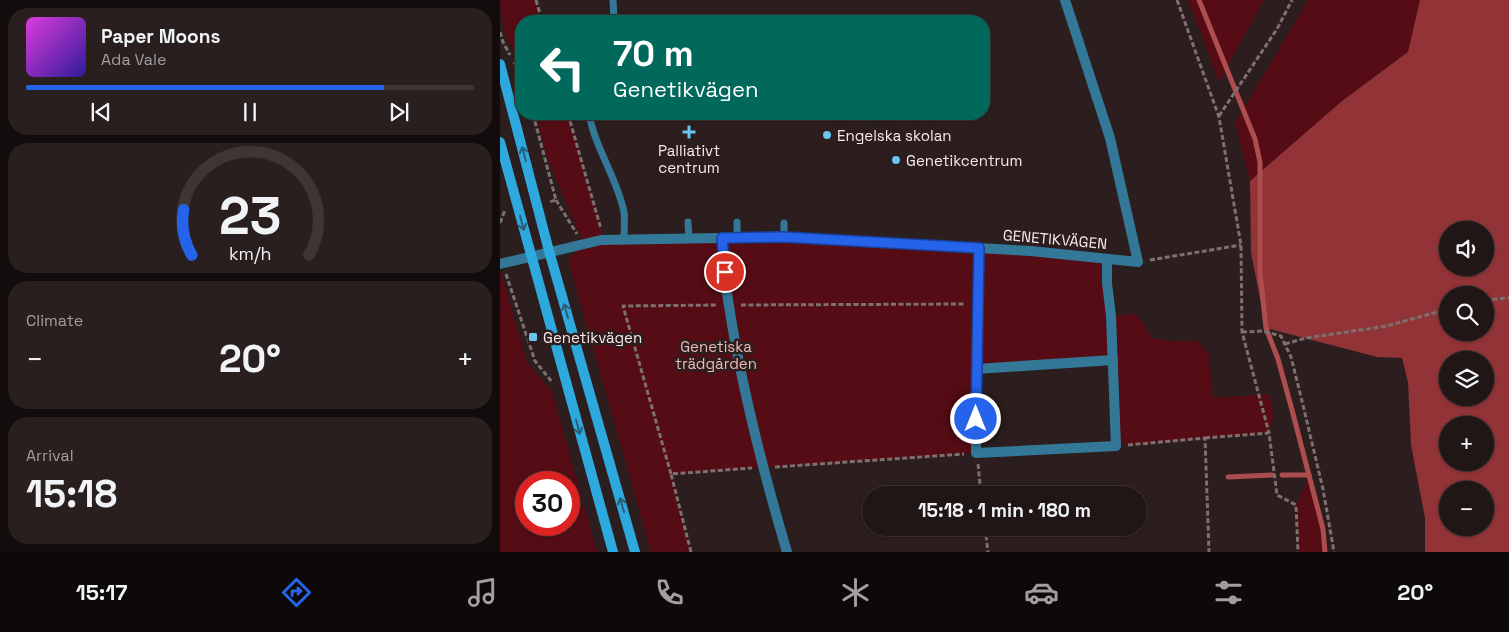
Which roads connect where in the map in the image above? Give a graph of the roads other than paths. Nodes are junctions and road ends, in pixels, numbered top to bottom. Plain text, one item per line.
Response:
1 (613, 0) edge
2 (1065, 0) edge
3 (614, 15) edge
4 (500, 64) edge
5 (591, 120) edge
6 (500, 142) edge
7 (688, 222) dead end
8 (737, 222) dead end
9 (784, 223) dead end
10 (784, 237) junction
11 (688, 238) junction
12 (722, 238) junction
13 (737, 238) junction
14 (624, 239) junction
15 (979, 248) junction
16 (549, 251) junction
17 (531, 256) junction
18 (1107, 259) junction
19 (501, 264) edge
20 (1113, 360) junction
21 (976, 369) junction
22 (613, 552) edge
23 (635, 552) edge
24 (787, 552) edge

1 - 3 lane
2 - 18 street, GENETIKVÄGEN
16 -> 4 main road
5 - 14 lane
6 -> 17 main road
7 - 11 lane
8 - 13 lane
9 - 10 lane
10 - 13 street, GENETIKVÄGEN
10 - 15 street, GENETIKVÄGEN
11 - 12 street, GENETIKVÄGEN
11 - 14 street, GENETIKVÄGEN
12 - 13 street, GENETIKVÄGEN
12 - 24 street
14 - 16 street, GENETIKVÄGEN
15 - 18 street, GENETIKVÄGEN
15 - 21 street
16 - 17 street, GENETIKVÄGEN
23 -> 16 main road
17 - 19 street, GENETIKVÄGEN
17 -> 22 main road
18 - 20 street
20 - 21 street
20 - 21 street

